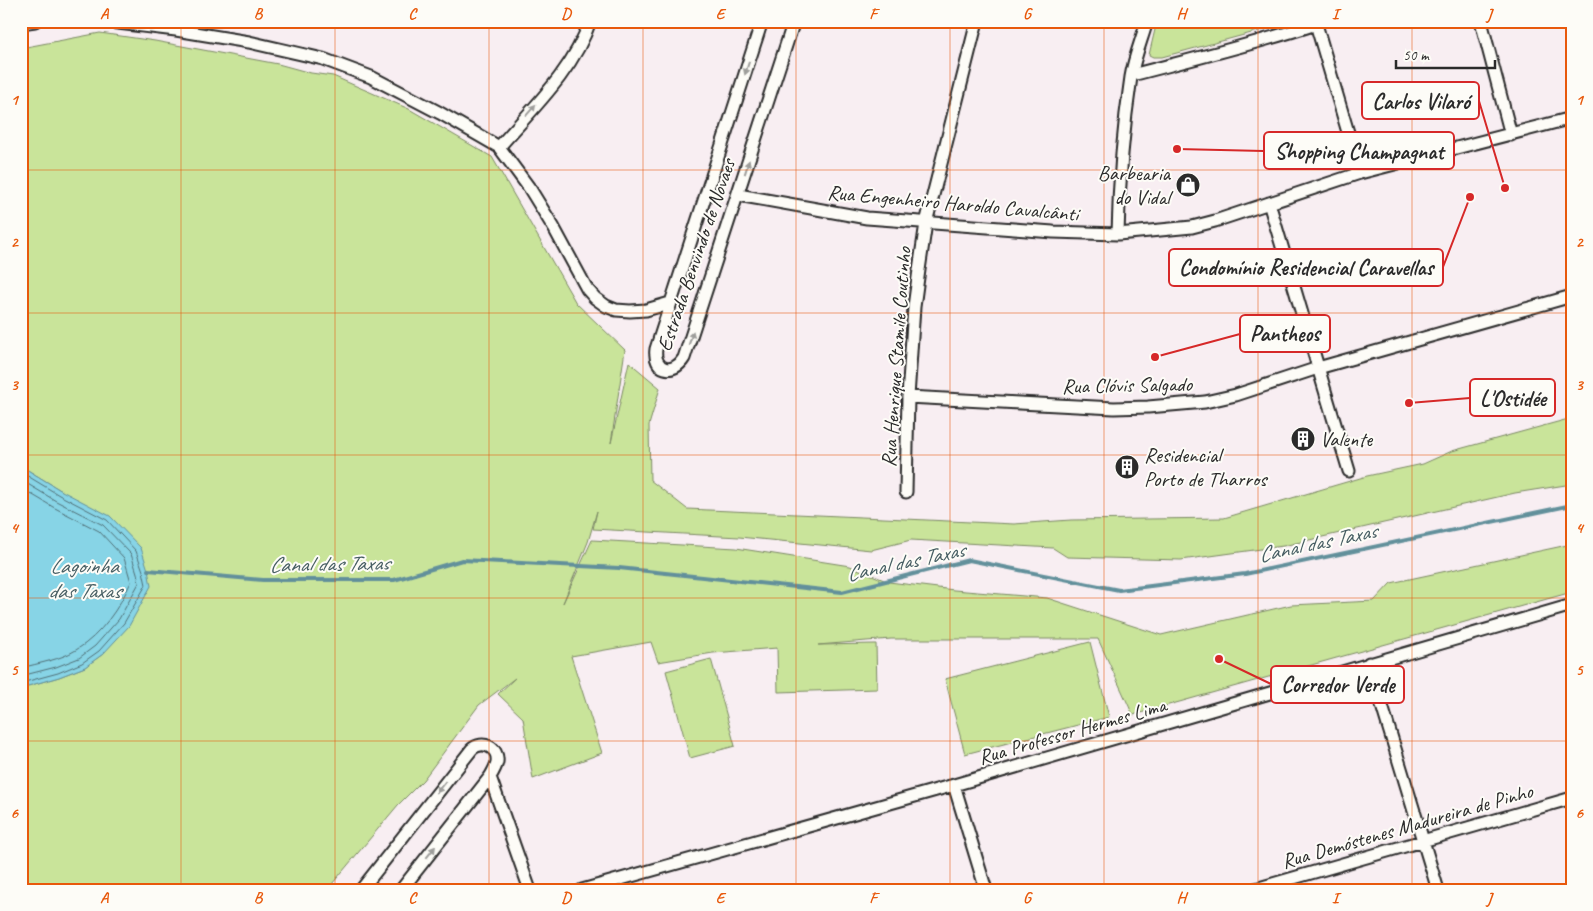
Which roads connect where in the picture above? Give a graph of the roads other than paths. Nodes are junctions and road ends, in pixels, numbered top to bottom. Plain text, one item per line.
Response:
1 (35, 21) edge
2 (101, 21) edge
3 (590, 21) edge
4 (762, 21) edge
5 (794, 21) edge
6 (977, 21) edge
7 (1147, 21) edge
8 (1481, 21) edge
9 (21, 23) edge
10 (1315, 23) edge
11 (1132, 75) junction
12 (1572, 118) edge
13 (1511, 135) junction
14 (499, 147) junction
15 (1360, 173) junction
16 (738, 195) junction
17 (1268, 203) junction
18 (926, 223) junction
19 (1118, 234) junction
20 (1572, 296) edge
21 (670, 303) junction
22 (1318, 368) junction
23 (908, 397) junction
24 (1349, 471) dead end
25 (906, 492) dead end
26 (1572, 605) edge
27 (1369, 663) junction
28 (490, 777) junction
29 (954, 785) junction
30 (1572, 798) edge
31 (1423, 841) junction
32 (361, 890) edge
33 (401, 890) edge
34 (530, 890) edge
35 (582, 890) edge
36 (986, 890) edge
37 (1252, 890) edge
38 (1438, 890) edge

1 - 9 street
2 - 14 street
14 -> 3 street
4 -> 21 street, Estrada Benvindo de Novaes
16 -> 5 street, Estrada Benvindo de Novaes
6 - 18 street, Rua Henrique Stamile Coutinho
7 - 11 street
8 - 13 street
10 - 11 street
10 - 15 street
11 - 19 street
12 - 13 street, Rua Engenheiro Haroldo Cavalcânti
13 - 15 street, Rua Engenheiro Haroldo Cavalcânti
14 - 21 street
15 - 17 street, Rua Engenheiro Haroldo Cavalcânti
16 - 18 street, Rua Engenheiro Haroldo Cavalcânti
21 -> 16 street, Estrada Benvindo de Novaes
17 - 19 street, Rua Engenheiro Haroldo Cavalcânti
17 - 22 street
18 - 19 street, Rua Engenheiro Haroldo Cavalcânti
18 - 23 street, Rua Henrique Stamile Coutinho
20 - 22 street, Rua Clóvis Salgado
22 - 23 street, Rua Clóvis Salgado
22 - 24 street
23 - 25 street, Rua Henrique Stamile Coutinho
26 - 27 street, Rua Professor Hermes Lima
27 - 29 street, Rua Professor Hermes Lima
27 - 31 street
28 -> 32 street
33 -> 28 street
28 - 34 street
29 - 35 street, Rua Professor Hermes Lima
29 - 36 street
30 - 31 street, Rua Demóstenes Madureira de Pinho
31 - 37 street, Rua Demóstenes Madureira de Pinho
31 - 38 street

